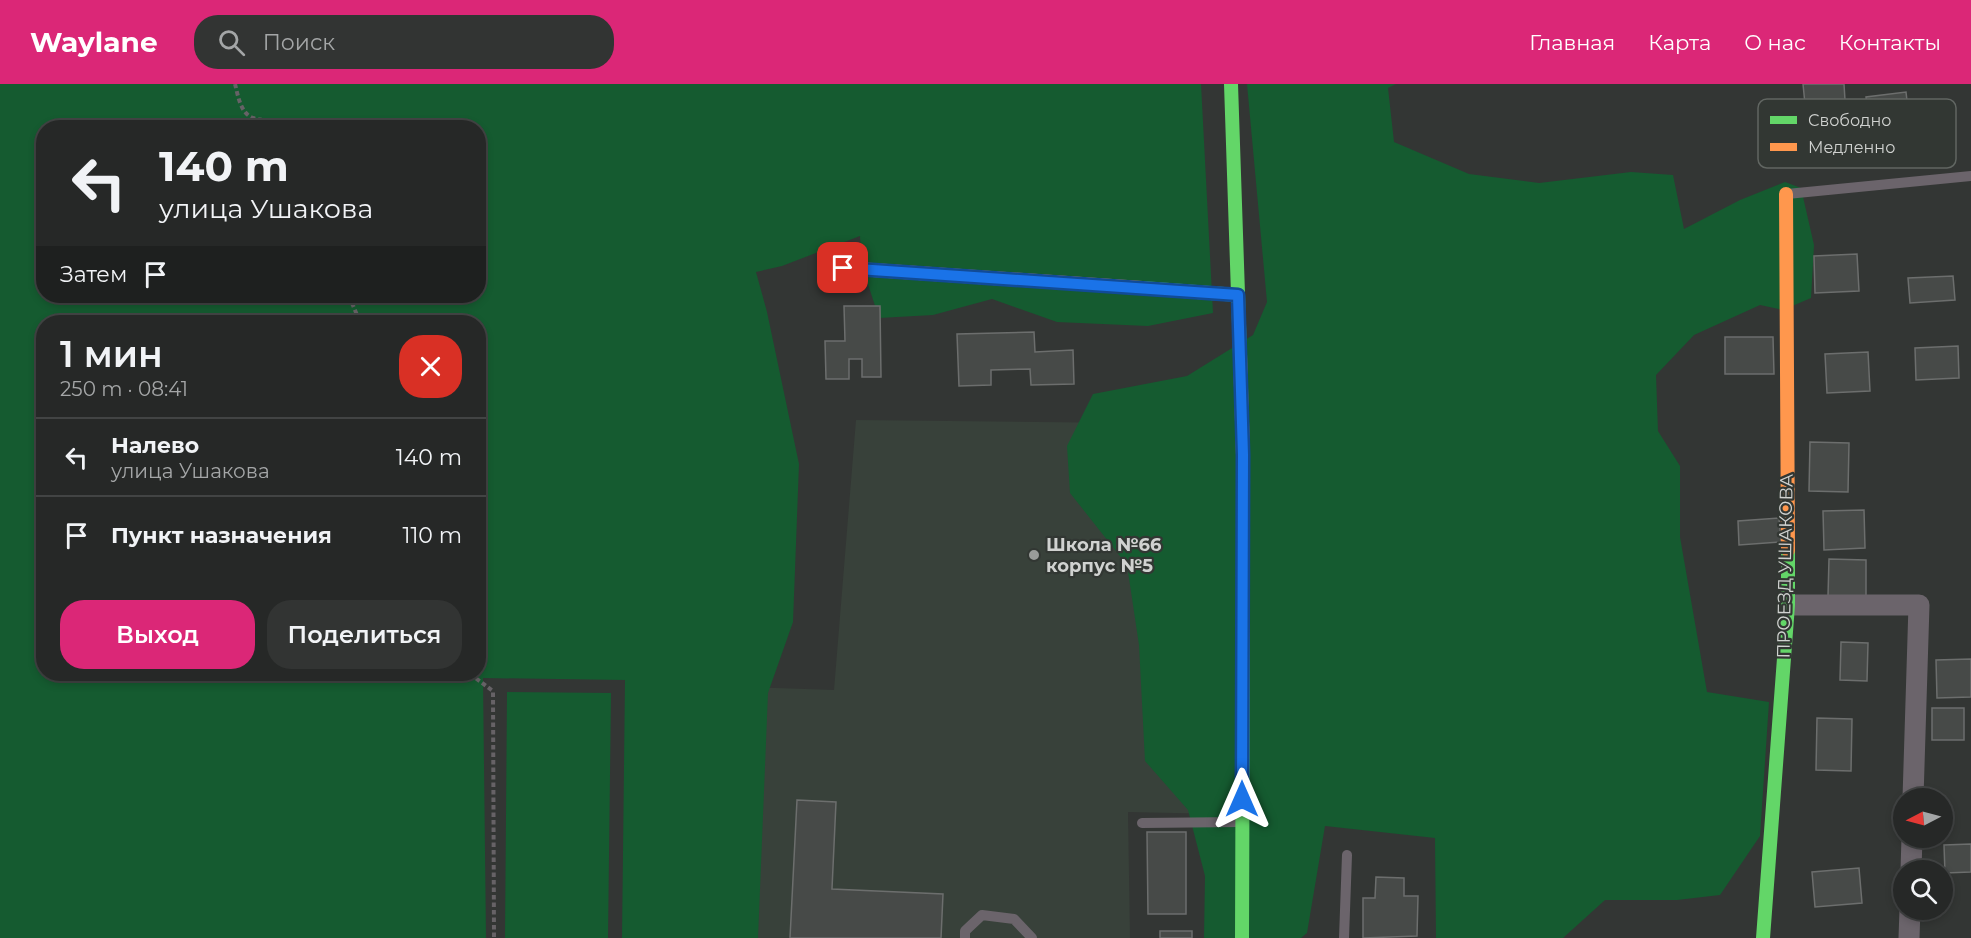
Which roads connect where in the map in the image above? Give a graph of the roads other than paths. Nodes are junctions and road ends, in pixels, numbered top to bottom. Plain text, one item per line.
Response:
1 (1230, 84) edge
2 (1971, 176) edge
3 (1786, 194) joint
4 (843, 268) dead end
5 (1238, 295) junction
6 (1788, 605) junction
7 (1913, 788) edge
8 (1242, 822) junction
9 (1142, 823) dead end
10 (1347, 855) dead end
11 (1910, 920) edge
12 (965, 938) edge
13 (1032, 938) edge
14 (1242, 938) edge
15 (1344, 938) edge
16 (1763, 938) edge
17 (1909, 938) edge

1 - 5 street
2 - 3 lane
3 - 6 street, ПРОЕЗД УШАКОВА
4 - 5 street
5 - 8 street
6 - 7 street
6 - 16 street, ПРОЕЗД УШАКОВА
8 - 9 lane
8 - 14 street
10 - 15 lane
11 - 17 street
12 - 13 lane

